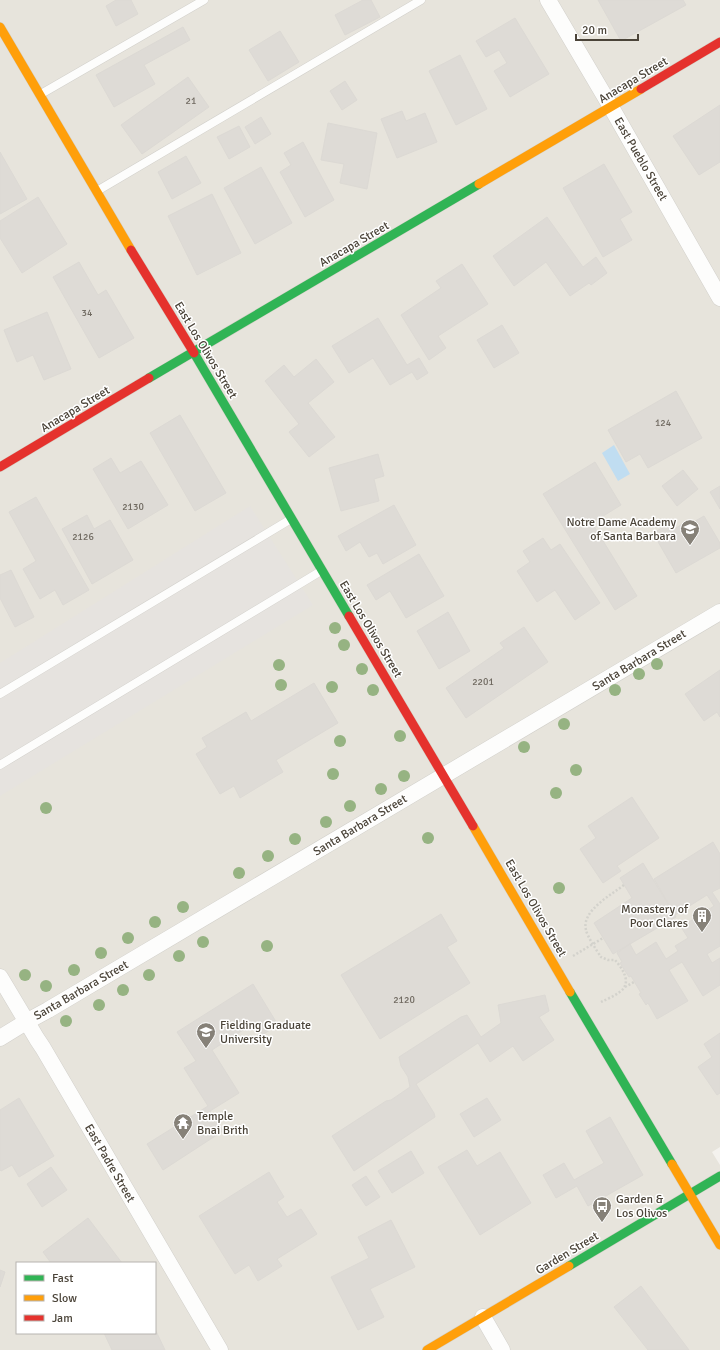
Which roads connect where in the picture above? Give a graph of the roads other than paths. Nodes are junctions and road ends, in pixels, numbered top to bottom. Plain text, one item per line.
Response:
1 (204, 0) edge
2 (422, 0) edge
3 (548, 0) edge
4 (0, 27) edge
5 (720, 42) edge
6 (40, 95) junction
7 (611, 107) junction
8 (96, 192) junction
9 (720, 298) edge
10 (193, 352) junction
11 (0, 468) edge
12 (292, 518) junction
13 (322, 570) junction
14 (720, 612) edge
15 (0, 694) edge
16 (0, 765) edge
17 (443, 776) junction
18 (0, 977) edge
19 (26, 1022) junction
20 (0, 1038) edge
21 (720, 1176) edge
22 (690, 1194) junction
23 (720, 1244) edge
24 (483, 1317) junction
25 (220, 1350) edge
26 (427, 1350) edge
27 (502, 1350) edge

1 - 6 lane
2 - 8 lane
3 - 7 street, East Pueblo Street
4 - 6 street, East Los Olivos Street
5 - 7 street, Anacapa Street
6 - 8 street, East Los Olivos Street
7 - 9 street, East Pueblo Street
7 - 10 street, Anacapa Street
8 - 10 street, East Los Olivos Street
10 - 11 street, Anacapa Street
10 - 12 street, East Los Olivos Street
12 - 13 street, East Los Olivos Street
12 - 15 lane
13 - 16 lane
13 - 17 street, East Los Olivos Street
14 - 17 street, Santa Barbara Street
17 - 19 street, Santa Barbara Street
17 - 22 street, East Los Olivos Street
18 - 19 street, East Padre Street
19 - 20 street, Santa Barbara Street
19 - 25 street, East Padre Street
21 - 22 street, Garden Street
22 - 23 street, East Los Olivos Street
22 - 24 street, Garden Street
24 - 26 street, Garden Street
24 - 27 street

